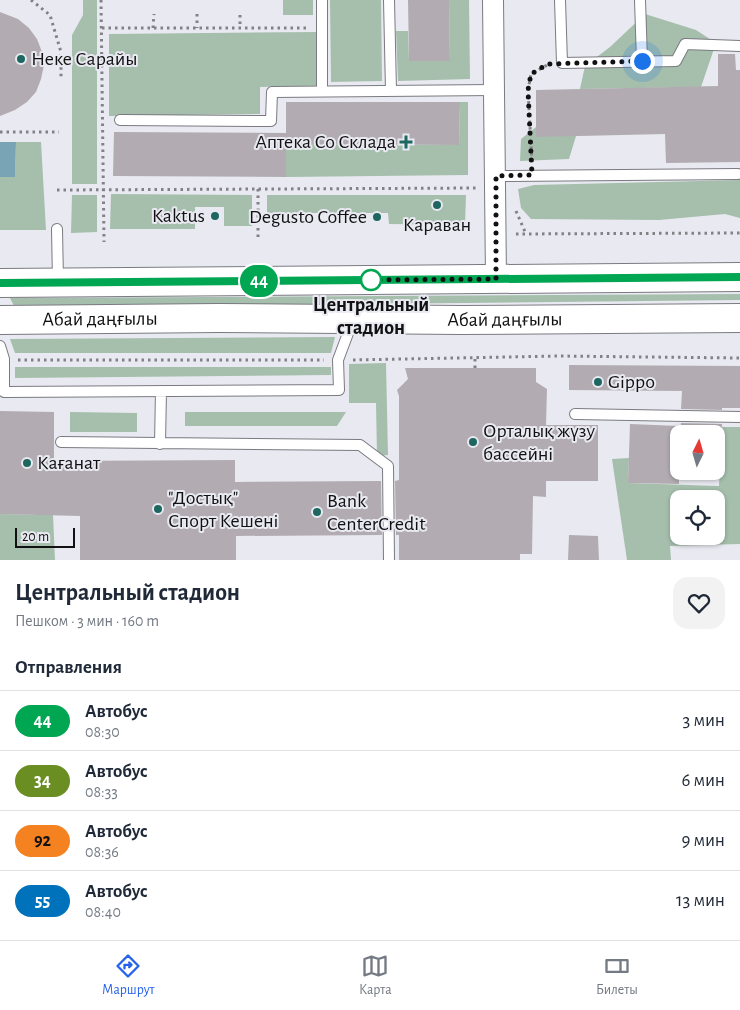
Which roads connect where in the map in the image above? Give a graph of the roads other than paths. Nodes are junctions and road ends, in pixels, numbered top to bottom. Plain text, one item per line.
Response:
1 (322, 0) edge
2 (390, 0) edge
3 (493, 0) edge
4 (560, 0) edge
5 (640, 0) edge
6 (740, 46) edge
7 (642, 61) junction
8 (494, 90) junction
9 (322, 91) junction
10 (390, 91) junction
11 (120, 120) dead end
12 (738, 174) dead end
13 (495, 182) junction
14 (57, 229) dead end
15 (740, 277) edge
16 (496, 279) junction
17 (58, 282) junction
18 (0, 283) edge
19 (740, 318) edge
20 (353, 319) junction
21 (0, 320) edge
22 (0, 346) edge
23 (161, 391) junction
24 (575, 414) dead end
25 (740, 417) edge
26 (61, 442) dead end
27 (160, 444) junction
28 (389, 560) edge

1 - 9 lane
2 - 10 lane
3 - 8 street
4 - 7 lane
5 - 7 lane
6 - 7 lane
8 - 10 lane
8 - 13 street
9 - 10 lane
9 - 11 lane
12 - 13 lane
13 - 16 street
14 - 17 lane
15 - 16 main road, Абай даңғылы
16 - 17 main road, Абай даңғылы
17 - 18 main road, Абай даңғылы
19 - 20 main road, Абай даңғылы
20 - 21 main road, Абай даңғылы
20 - 23 lane
22 - 23 lane
23 - 27 lane
24 - 25 lane
26 - 27 lane
27 - 28 lane

